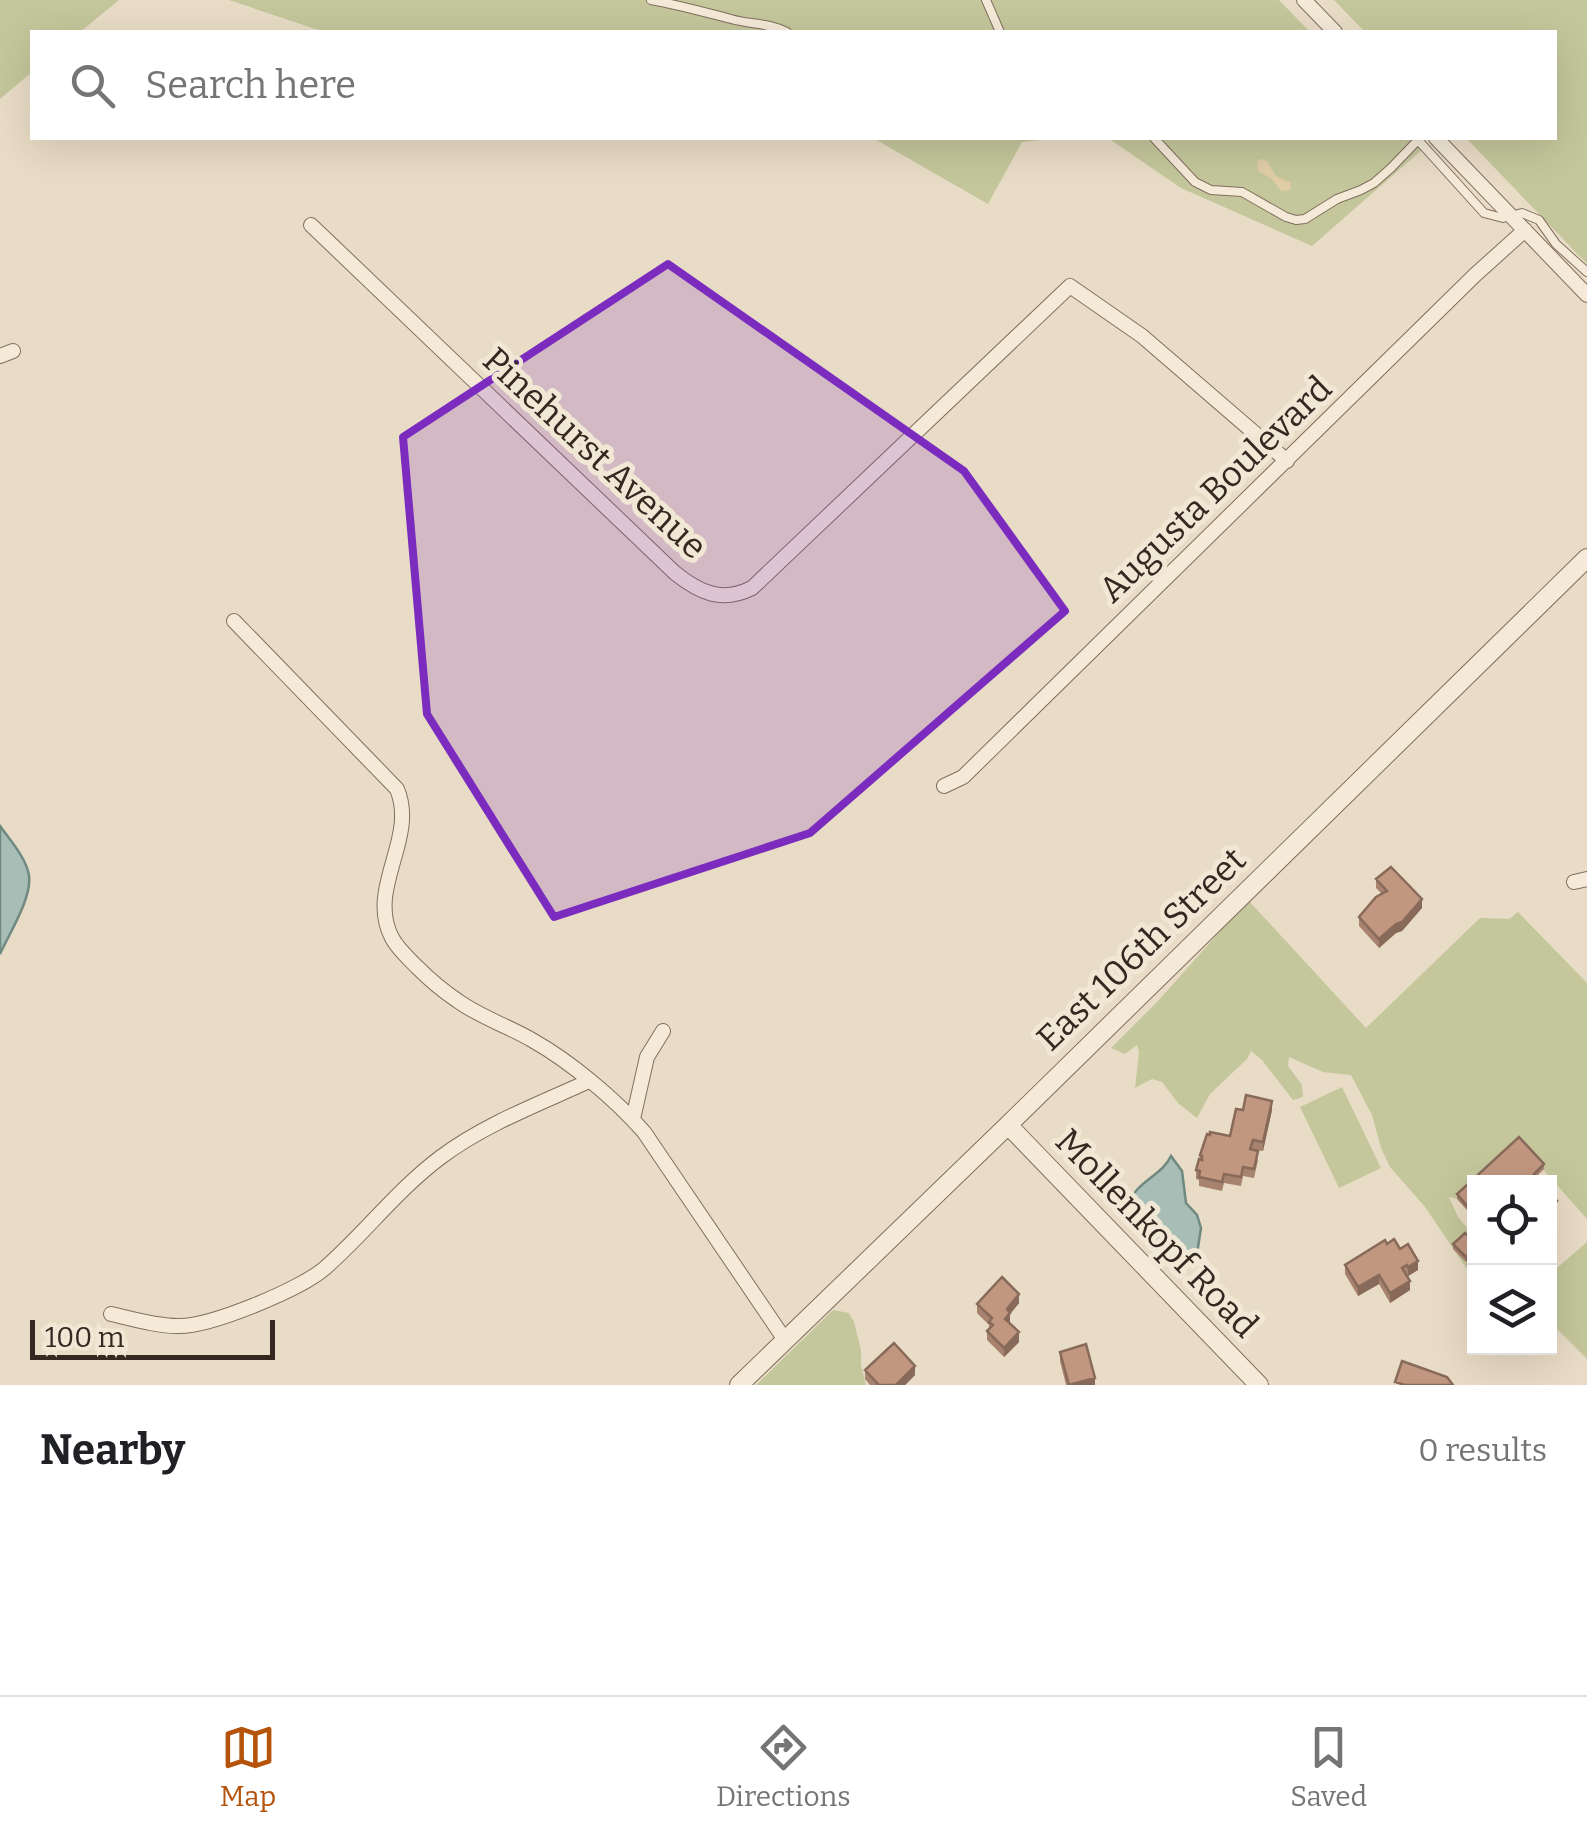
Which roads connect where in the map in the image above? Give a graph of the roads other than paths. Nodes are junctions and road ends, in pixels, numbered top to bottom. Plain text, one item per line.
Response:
1 (651, 0) edge
2 (986, 0) edge
3 (1304, 0) edge
4 (782, 30) edge
5 (999, 30) edge
6 (1333, 30) edge
7 (1156, 140) edge
8 (1418, 140) edge
9 (1418, 140) edge
10 (1438, 140) edge
11 (1512, 216) junction
12 (310, 225) dead end
13 (1525, 230) junction
14 (1587, 272) edge
15 (1587, 295) edge
16 (1287, 461) junction
17 (1587, 558) edge
18 (234, 621) dead end
19 (944, 786) dead end
20 (663, 1030) dead end
21 (589, 1082) junction
22 (633, 1119) junction
23 (1008, 1125) junction
24 (111, 1314) dead end
25 (785, 1340) junction
26 (738, 1385) edge
27 (1259, 1385) edge

1 - 4 lane
2 - 5 lane
3 - 6 street
7 - 8 lane
9 - 11 lane
10 - 11 street
11 - 13 street
11 - 14 lane
12 - 16 street, Pinehurst Avenue
13 - 15 street
13 - 16 street, Augusta Boulevard
16 - 19 street, Augusta Boulevard
17 - 23 street, East 106th Street
18 - 21 street
20 - 22 street
21 - 22 street
21 - 24 street
22 - 25 street
23 - 25 street, East 106th Street
23 - 27 street, Mollenkopf Road
25 - 26 street, East 106th Street

